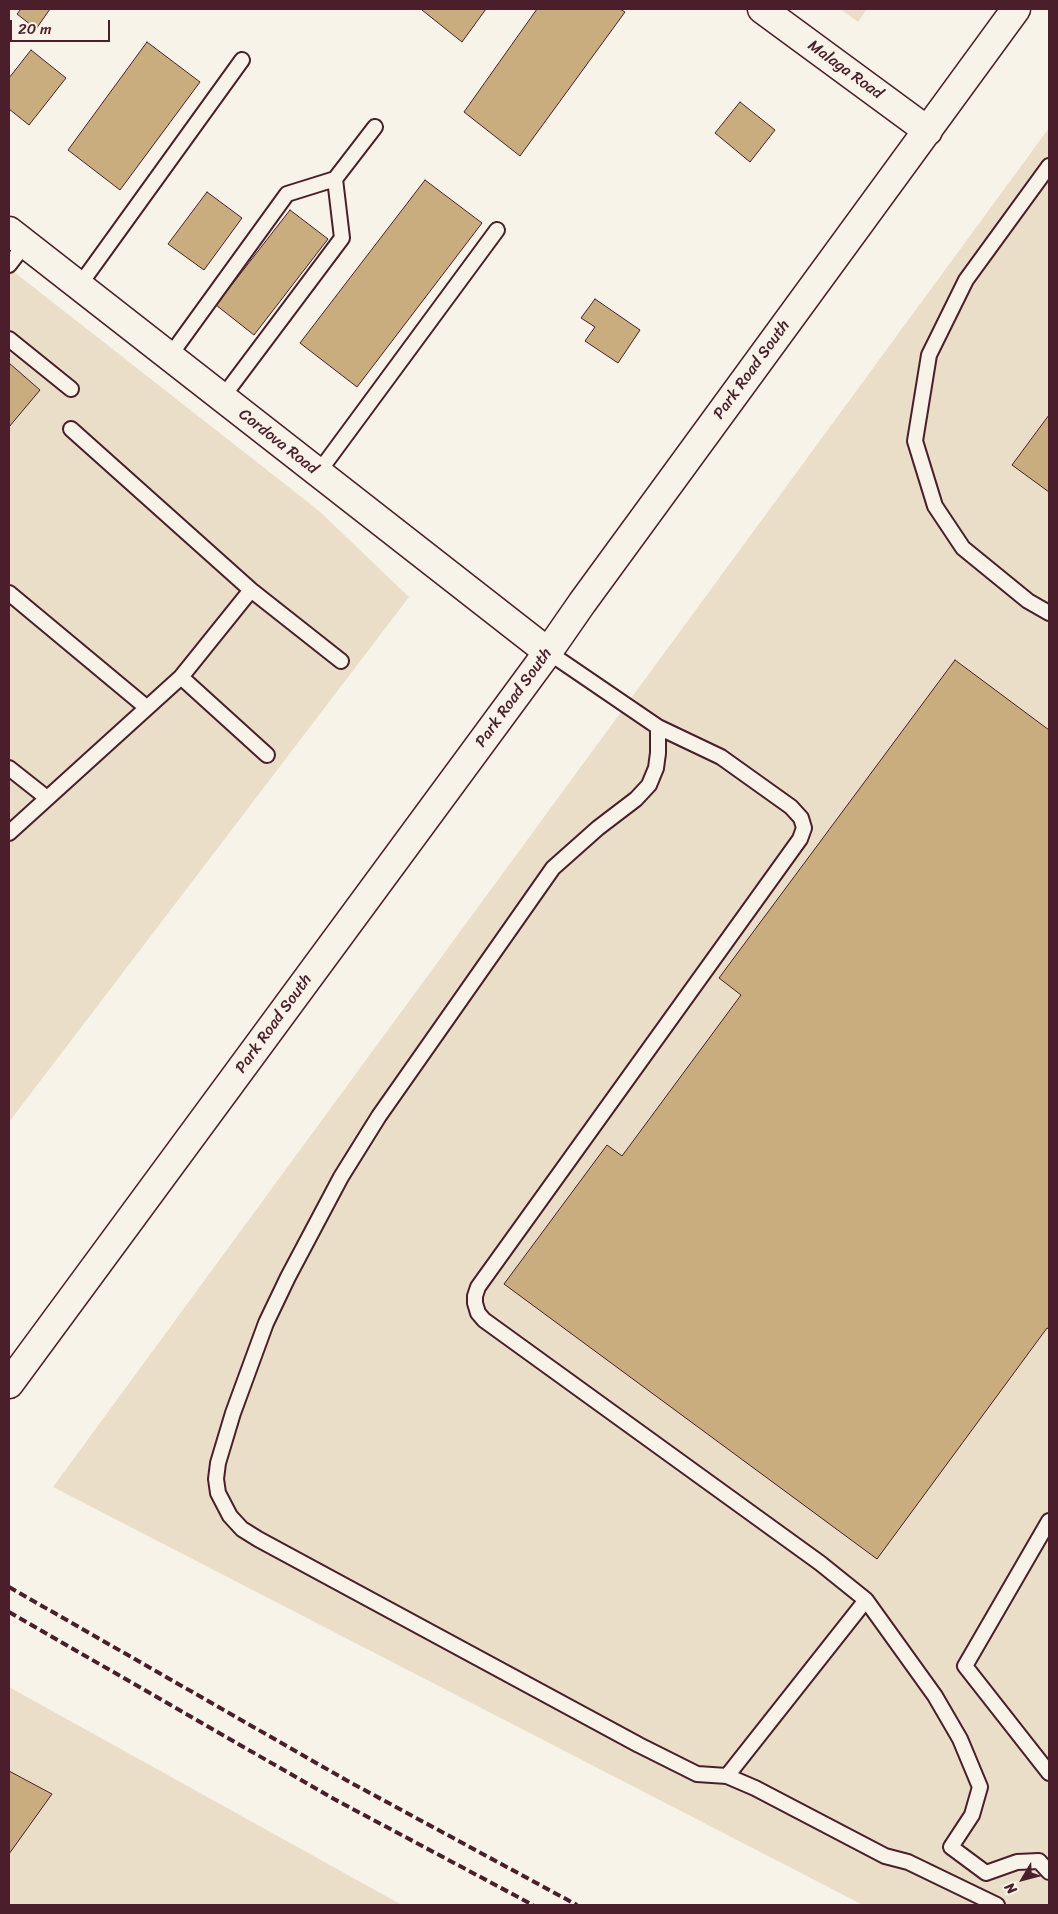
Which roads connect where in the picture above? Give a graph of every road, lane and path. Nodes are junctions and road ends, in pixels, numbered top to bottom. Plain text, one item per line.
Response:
1 (762, 9) edge
2 (1016, 9) edge
3 (242, 60) dead end
4 (375, 127) dead end
5 (928, 131) junction
6 (1049, 166) edge
7 (335, 179) junction
8 (497, 230) dead end
9 (17, 237) edge
10 (9, 265) edge
11 (79, 286) junction
12 (9, 339) edge
13 (168, 357) junction
14 (71, 389) dead end
15 (222, 398) junction
16 (71, 429) dead end
17 (318, 473) junction
18 (251, 590) junction
19 (9, 593) edge
20 (1049, 613) edge
21 (548, 652) junction
22 (341, 661) dead end
23 (181, 676) junction
24 (146, 708) junction
25 (658, 727) junction
26 (267, 755) dead end
27 (9, 768) edge
28 (47, 798) junction
29 (9, 833) edge
30 (9, 1384) edge
31 (1049, 1521) edge
32 (866, 1600) junction
33 (1049, 1773) edge
34 (727, 1776) junction
35 (1049, 1872) edge
36 (997, 1905) edge

1 - 5 main road, Malaga Road
2 - 5 main road, Park Road South
3 - 11 lane
4 - 7 lane
5 - 21 main road, Park Road South
6 - 20 lane
7 - 13 lane
7 - 15 lane
8 - 17 lane
9 - 10 lane
9 - 11 main road, Cordova Road
11 - 13 main road, Cordova Road
12 - 14 lane
13 - 15 main road, Cordova Road
15 - 17 main road, Cordova Road
16 - 18 lane
17 - 21 main road, Cordova Road
18 - 22 lane
18 - 23 lane
19 - 24 lane
21 - 25 lane
21 - 30 main road, Park Road South
23 - 24 lane
23 - 26 lane
24 - 28 lane
25 - 32 lane
25 - 34 lane
27 - 28 lane
28 - 29 lane
31 - 33 lane
32 - 34 lane
32 - 35 lane
34 - 36 lane

